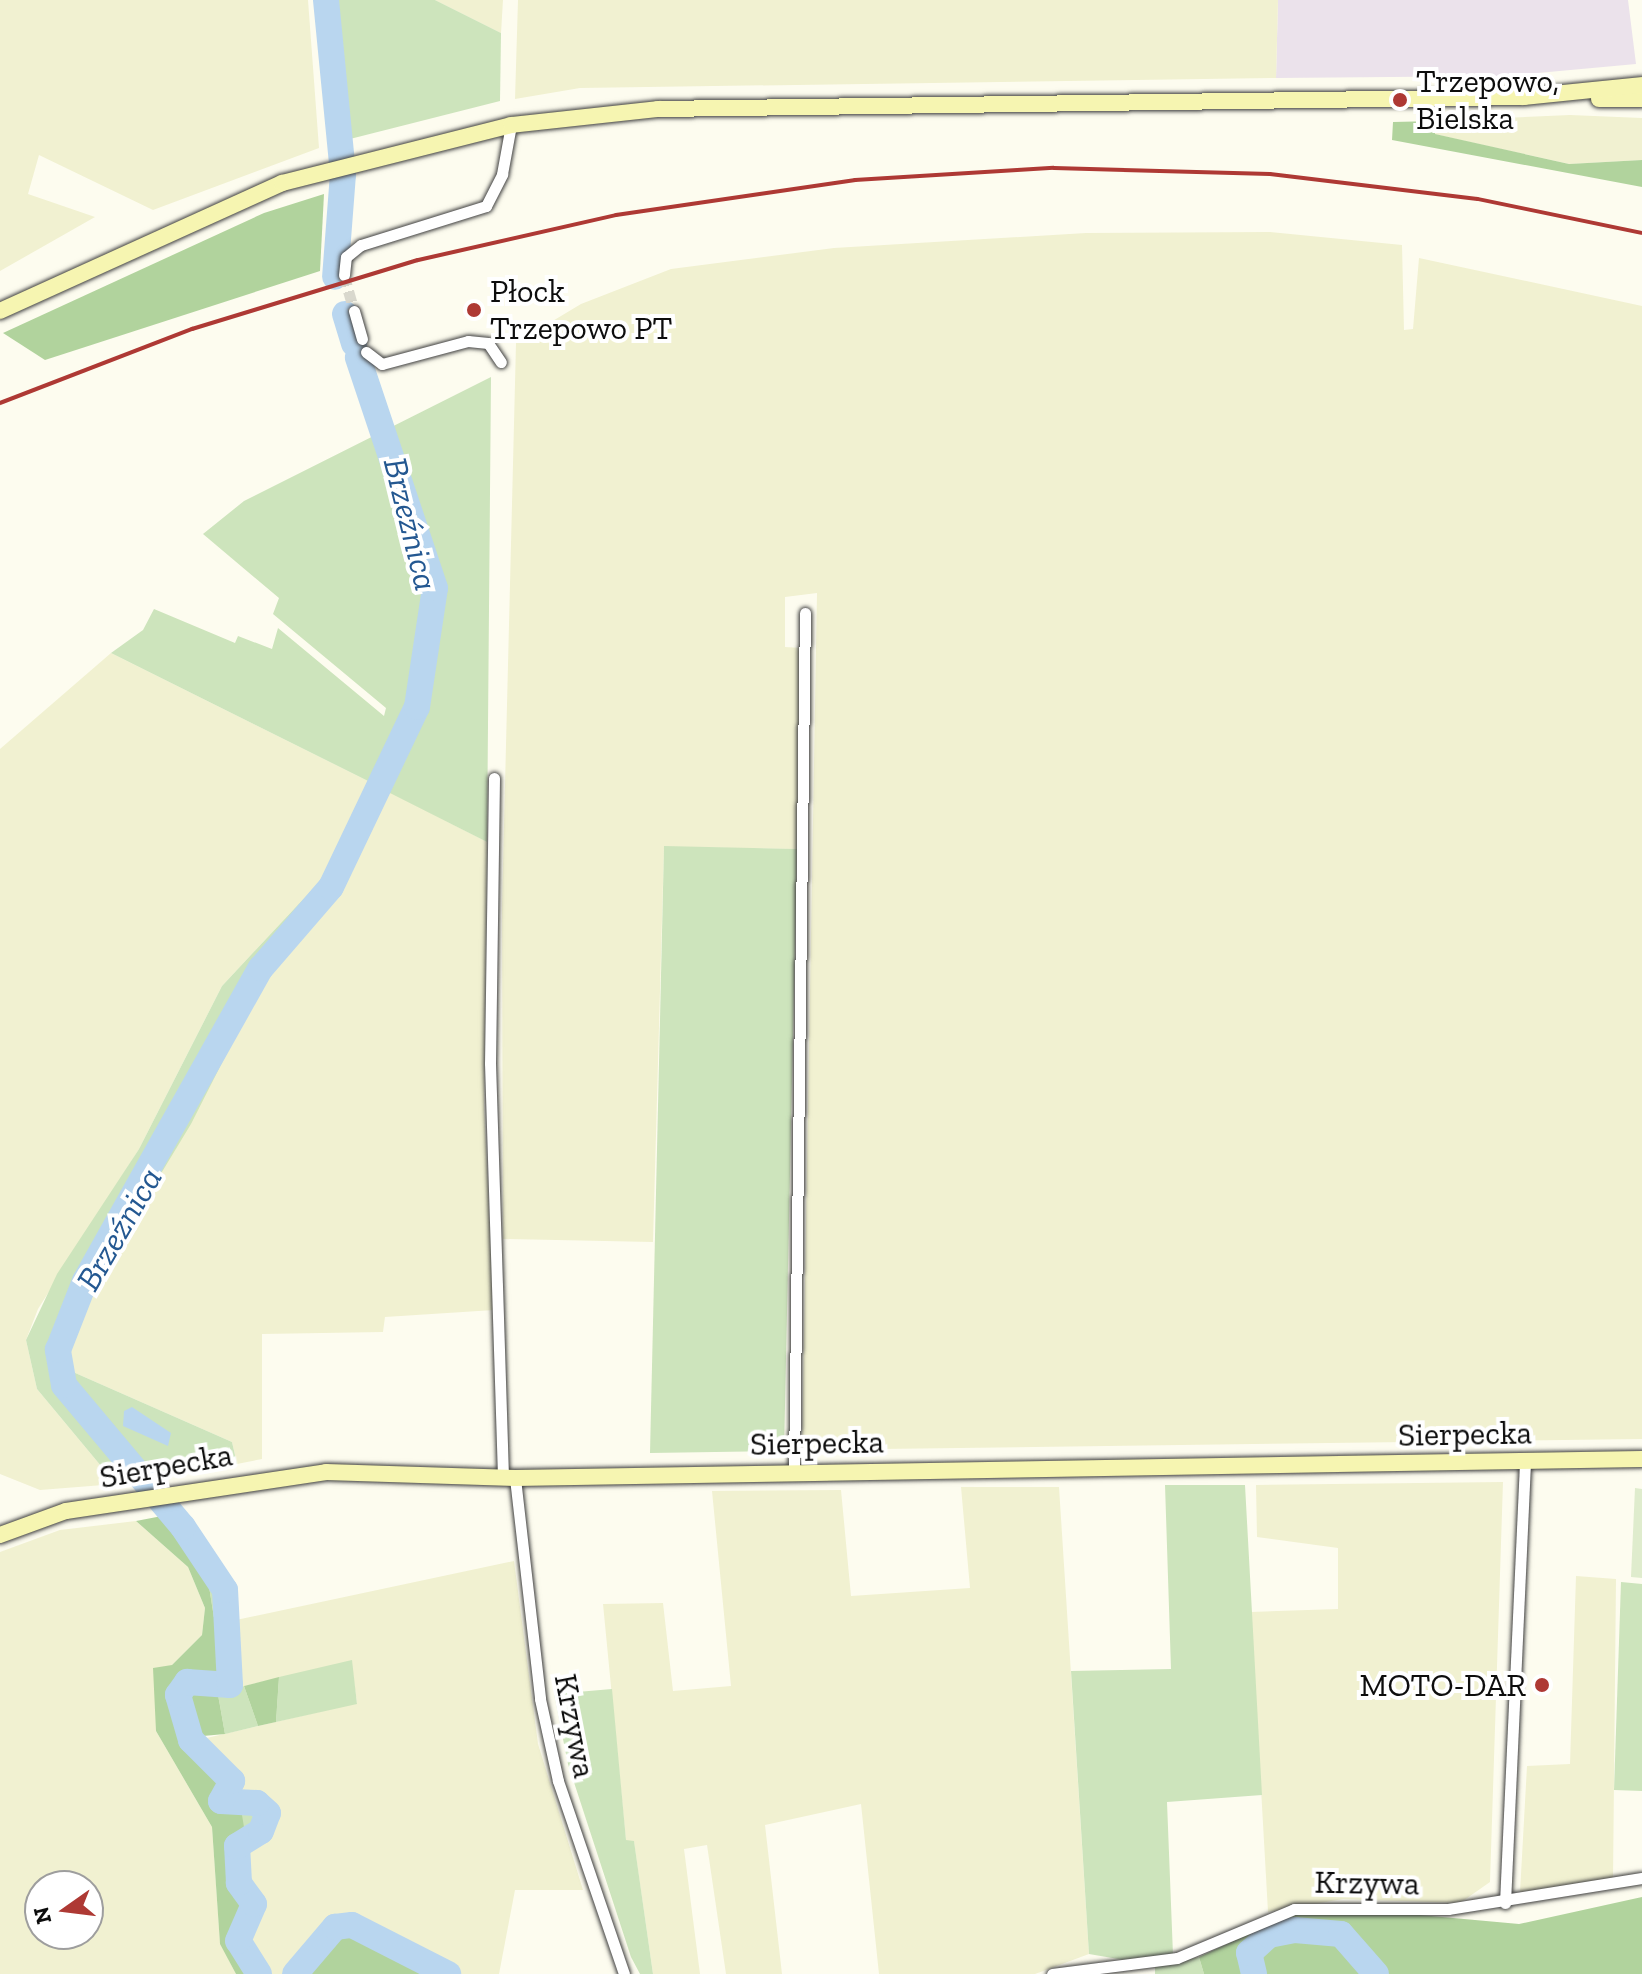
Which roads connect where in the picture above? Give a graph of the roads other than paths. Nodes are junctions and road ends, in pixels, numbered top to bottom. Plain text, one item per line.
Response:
1 (1642, 85) edge
2 (1578, 96) junction
3 (1642, 99) edge
4 (511, 125) junction
5 (344, 275) dead end
6 (0, 311) edge
7 (354, 311) tunnel mouth
8 (362, 339) dead end
9 (366, 352) dead end
10 (501, 362) dead end
11 (805, 613) dead end
12 (494, 778) dead end
13 (1642, 1459) edge
14 (1525, 1461) junction
15 (794, 1471) junction
16 (509, 1478) junction
17 (1, 1530) edge
18 (1642, 1878) edge
19 (1505, 1903) junction
20 (624, 1974) edge
21 (1052, 1974) edge

1 - 2 main road
2 - 3 main road
2 - 4 main road
4 - 5 street
4 - 6 main road
7 - 8 street
9 - 10 street
11 - 15 street
12 - 16 street, Krzywa
13 - 14 main road, Sierpecka
14 - 15 main road, Sierpecka
14 - 19 street
15 - 16 main road, Sierpecka
16 - 17 main road, Sierpecka
16 - 20 street, Krzywa
18 - 19 street, Krzywa
19 - 21 street, Krzywa

